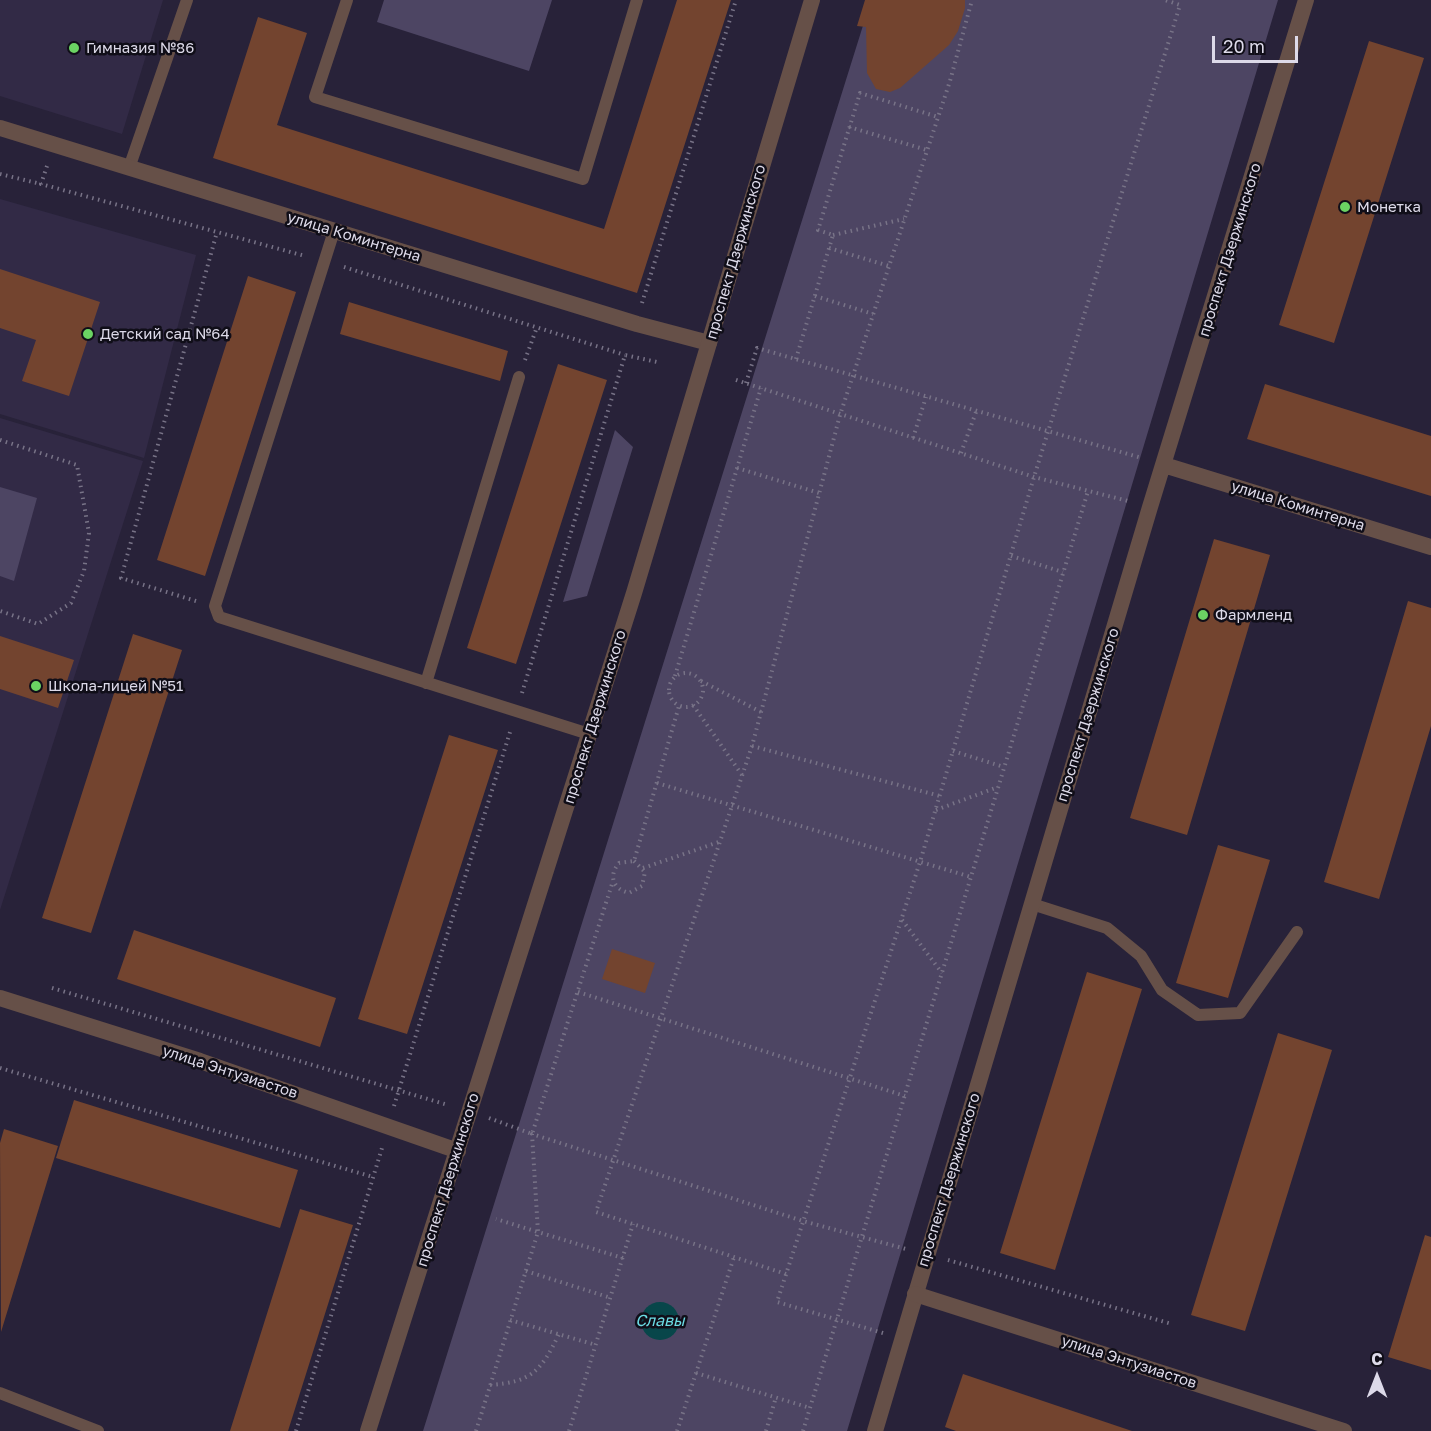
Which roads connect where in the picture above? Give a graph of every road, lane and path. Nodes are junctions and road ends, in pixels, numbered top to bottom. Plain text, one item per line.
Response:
1 (187, 0) edge
2 (346, 0) edge
3 (637, 0) edge
4 (736, 0) edge
5 (812, 0) edge
6 (972, 0) edge
7 (1165, 0) edge
8 (1306, 0) edge
9 (938, 117) junction
10 (849, 127) junction
11 (0, 128) edge
12 (54, 146) junction
13 (927, 150) junction
14 (129, 168) junction
15 (0, 174) edge
16 (41, 184) junction
17 (904, 219) junction
18 (334, 231) junction
19 (217, 232) junction
20 (833, 235) junction
21 (829, 248) junction
22 (325, 261) junction
23 (889, 266) junction
24 (815, 296) junction
25 (639, 312) dead end
26 (873, 314) junction
27 (537, 327) junction
28 (709, 343) junction
29 (625, 355) dead end
30 (796, 359) junction
31 (852, 376) junction
32 (519, 377) joint
33 (736, 380) dead end
34 (746, 383) junction
35 (761, 388) junction
36 (926, 397) junction
37 (976, 412) junction
38 (840, 415) junction
39 (1048, 432) junction
40 (913, 438) junction
41 (0, 440) edge
42 (961, 453) junction
43 (1164, 465) junction
44 (737, 468) junction
45 (1034, 477) junction
46 (1088, 491) junction
47 (819, 493) junction
48 (1150, 507) junction
49 (1431, 548) edge
50 (1011, 556) junction
51 (1063, 572) junction
52 (215, 606) junction
53 (0, 612) edge
54 (675, 676) junction
55 (700, 680) junction
56 (426, 683) junction
57 (693, 705) junction
58 (679, 706) junction
59 (761, 712) junction
60 (589, 734) junction
61 (752, 746) junction
62 (953, 751) junction
63 (1004, 767) junction
64 (742, 775) junction
65 (657, 783) junction
66 (998, 787) junction
67 (940, 796) junction
68 (732, 806) junction
69 (935, 810) junction
70 (719, 842) junction
71 (634, 861) junction
72 (920, 862) junction
73 (643, 868) junction
74 (971, 877) junction
75 (613, 880) junction
76 (1032, 904) junction
77 (901, 920) junction
78 (1297, 932) dead end
79 (942, 973) junction
80 (45, 986) dead end
81 (578, 992) junction
82 (0, 998) edge
83 (659, 1018) junction
84 (0, 1068) edge
85 (849, 1078) junction
86 (905, 1096) junction
87 (470, 1111) junction
88 (532, 1134) junction
89 (382, 1147) dead end
90 (458, 1151) junction
91 (612, 1159) junction
92 (373, 1178) junction
93 (496, 1219) dead end
94 (803, 1221) junction
95 (633, 1224) junction
96 (538, 1232) junction
97 (862, 1236) junction
98 (927, 1255) junction
99 (734, 1257) junction
100 (623, 1258) junction
101 (526, 1271) junction
102 (786, 1274) junction
103 (915, 1294) junction
104 (611, 1298) junction
105 (837, 1317) junction
106 (510, 1320) junction
107 (1172, 1324) dead end
108 (559, 1334) junction
109 (903, 1339) junction
110 (596, 1345) junction
111 (696, 1373) junction
112 (490, 1385) junction
113 (0, 1393) edge
114 (776, 1398) junction
115 (810, 1408) junction
116 (98, 1431) edge
117 (296, 1431) edge
118 (368, 1431) edge
119 (476, 1431) edge
120 (569, 1431) edge
121 (677, 1431) edge
122 (766, 1431) edge
123 (803, 1431) edge
124 (875, 1431) edge
125 (1344, 1431) edge

1 - 14 lane
2 - 3 lane
4 - 25 path
5 - 28 street, проспект Дзержинского
6 - 9 path
7 - 39 path
8 - 43 street, проспект Дзержинского
9 - 10 path
9 - 13 path
10 - 13 path
10 - 20 path
11 - 12 street, улица Коминтерна
12 - 14 street, улица Коминтерна
12 - 16 path
13 - 17 path
14 - 18 street, улица Коминтерна
15 - 16 path
16 - 19 path
17 - 20 path
17 - 23 path
18 - 22 lane
18 - 28 street, улица Коминтерна
19 - 22 path
19 - 52 path
20 - 21 path
21 - 23 path
21 - 24 path
22 - 27 path
22 - 52 lane
23 - 26 path
24 - 26 path
24 - 30 path
26 - 31 path
27 - 29 path
27 - 32 path
28 - 60 street, проспект Дзержинского
30 - 31 path
30 - 34 path
31 - 36 path
31 - 38 path
32 - 56 lane
33 - 34 path
34 - 35 path
35 - 38 path
35 - 44 path
36 - 37 path
36 - 40 path
37 - 39 path
37 - 42 path
38 - 40 path
38 - 47 path
39 - 43 path
39 - 45 path
40 - 42 path
41 - 53 path
42 - 45 path
43 - 48 street, проспект Дзержинского
43 - 49 street, улица Коминтерна
44 - 47 path
44 - 54 path
45 - 46 path
45 - 50 path
46 - 48 path
46 - 51 path
47 - 59 path
48 - 76 street, проспект Дзержинского
50 - 51 path
50 - 62 path
51 - 63 path
52 - 56 lane
54 - 55 path
54 - 58 path
55 - 57 path
55 - 59 path
56 - 60 lane
57 - 58 path
57 - 64 path
58 - 65 path
59 - 61 path
60 - 87 street, проспект Дзержинского
61 - 64 path
61 - 67 path
62 - 63 path
62 - 67 path
63 - 66 path
64 - 68 path
65 - 68 path
65 - 71 path
66 - 69 path
66 - 74 path
67 - 69 path
68 - 70 path
68 - 72 path
69 - 72 path
70 - 73 path
70 - 83 path
71 - 73 path
71 - 75 path
72 - 74 path
72 - 77 path
73 - 75 path
74 - 79 path
75 - 81 path
76 - 78 lane
76 - 98 street, проспект Дзержинского
77 - 79 path
77 - 85 path
79 - 86 path
80 - 87 path
81 - 83 path
81 - 88 path
82 - 90 street, улица Энтузиастов
83 - 85 path
83 - 91 path
84 - 92 path
85 - 86 path
85 - 94 path
86 - 97 path
87 - 88 path
87 - 90 street, проспект Дзержинского
88 - 91 path
88 - 96 path
89 - 92 path
90 - 118 street, проспект Дзержинского
91 - 94 path
91 - 95 path
92 - 117 path
93 - 96 path
94 - 97 path
94 - 102 path
95 - 99 path
95 - 100 path
96 - 100 path
96 - 101 path
97 - 98 path
97 - 105 path
98 - 103 street, проспект Дзержинского
98 - 107 path
99 - 102 path
99 - 111 path
100 - 104 path
101 - 104 path
101 - 106 path
102 - 105 path
103 - 109 street, проспект Дзержинского
103 - 125 street, улица Энтузиастов
104 - 110 path
105 - 109 path
105 - 115 path
106 - 108 path
106 - 112 path
108 - 110 path
108 - 112 path
109 - 124 street, проспект Дзержинского
110 - 120 path
111 - 114 path
111 - 121 path
112 - 119 path
113 - 116 lane
114 - 115 path
114 - 122 path
115 - 123 path

